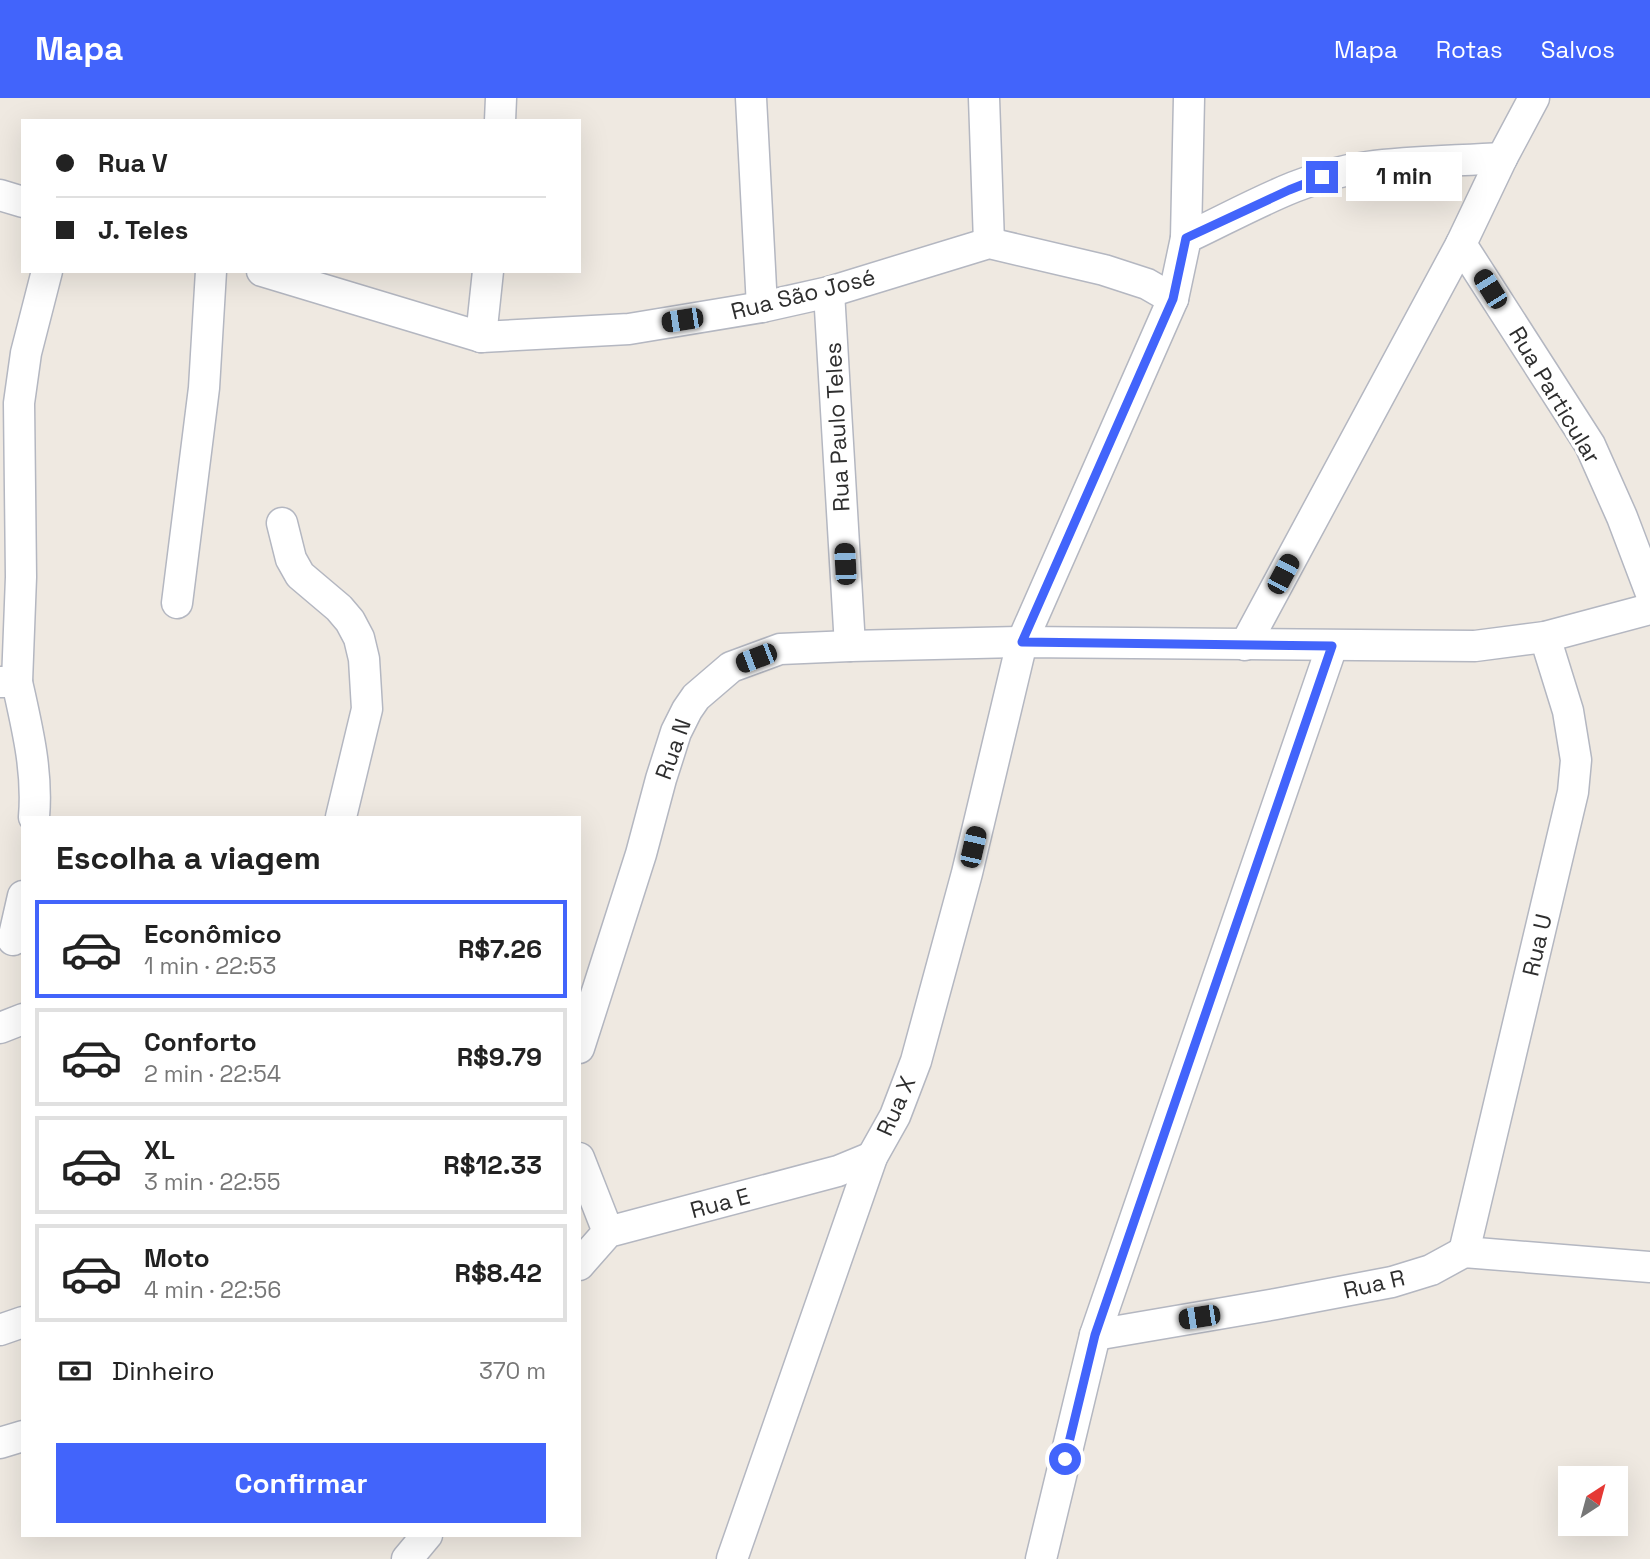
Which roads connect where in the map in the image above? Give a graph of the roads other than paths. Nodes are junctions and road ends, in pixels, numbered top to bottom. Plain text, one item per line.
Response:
1 (501, 98) edge
2 (751, 98) edge
3 (984, 98) edge
4 (1189, 98) edge
5 (1534, 98) edge
6 (500, 119) edge
7 (1502, 158) junction
8 (0, 195) edge
9 (21, 201) edge
10 (1186, 238) junction
11 (989, 243) junction
12 (1461, 244) junction
13 (46, 273) edge
14 (211, 273) edge
15 (269, 273) edge
16 (488, 273) edge
17 (829, 292) junction
18 (1173, 299) junction
19 (762, 307) junction
20 (481, 337) junction
21 (282, 523) dead end
22 (1650, 591) edge
23 (177, 603) dead end
24 (1650, 609) edge
25 (1545, 637) junction
26 (1022, 642) junction
27 (1245, 645) junction
28 (850, 646) junction
29 (1332, 646) junction
30 (8, 682) edge
31 (34, 816) edge
32 (341, 816) edge
33 (21, 904) edge
34 (12, 940) edge
35 (21, 1020) edge
36 (0, 1028) edge
37 (581, 1042) edge
38 (872, 1157) junction
39 (581, 1163) edge
40 (608, 1232) junction
41 (1464, 1252) junction
42 (581, 1263) edge
43 (1650, 1267) edge
44 (21, 1323) edge
45 (0, 1330) edge
46 (1095, 1335) junction
47 (21, 1437) edge
48 (0, 1443) edge
49 (425, 1537) edge
50 (407, 1559) edge
51 (732, 1559) edge
52 (1041, 1559) edge

1 - 6 street
2 - 19 street
3 - 11 street
4 - 10 street, Rua X
5 - 7 street
7 - 10 street
7 - 12 street
8 - 9 street
10 - 18 street, Rua X
11 - 17 street, Rua São José
11 - 18 street
12 - 22 street, Rua Particular
12 - 27 street
13 - 30 street
14 - 23 street
15 - 20 street, Rua São José
16 - 20 street
17 - 19 street, Rua São José
17 - 28 street, Rua Paulo Teles
18 - 26 street, Rua X
19 - 20 street, Rua São José
21 - 32 street
24 - 25 street, Rua N
25 - 29 street, Rua N
25 - 41 street, Rua U
26 - 27 street, Rua N
26 - 28 street, Rua N
26 - 38 street, Rua X
27 - 29 street, Rua N
28 - 37 street, Rua N
29 - 46 street
30 - 31 street
33 - 34 street
35 - 36 street
38 - 40 street, Rua E
38 - 51 street, Rua X
39 - 40 street
40 - 42 street
41 - 43 street
41 - 46 street, Rua R
44 - 45 street
46 - 52 street
47 - 48 street
49 - 50 street

